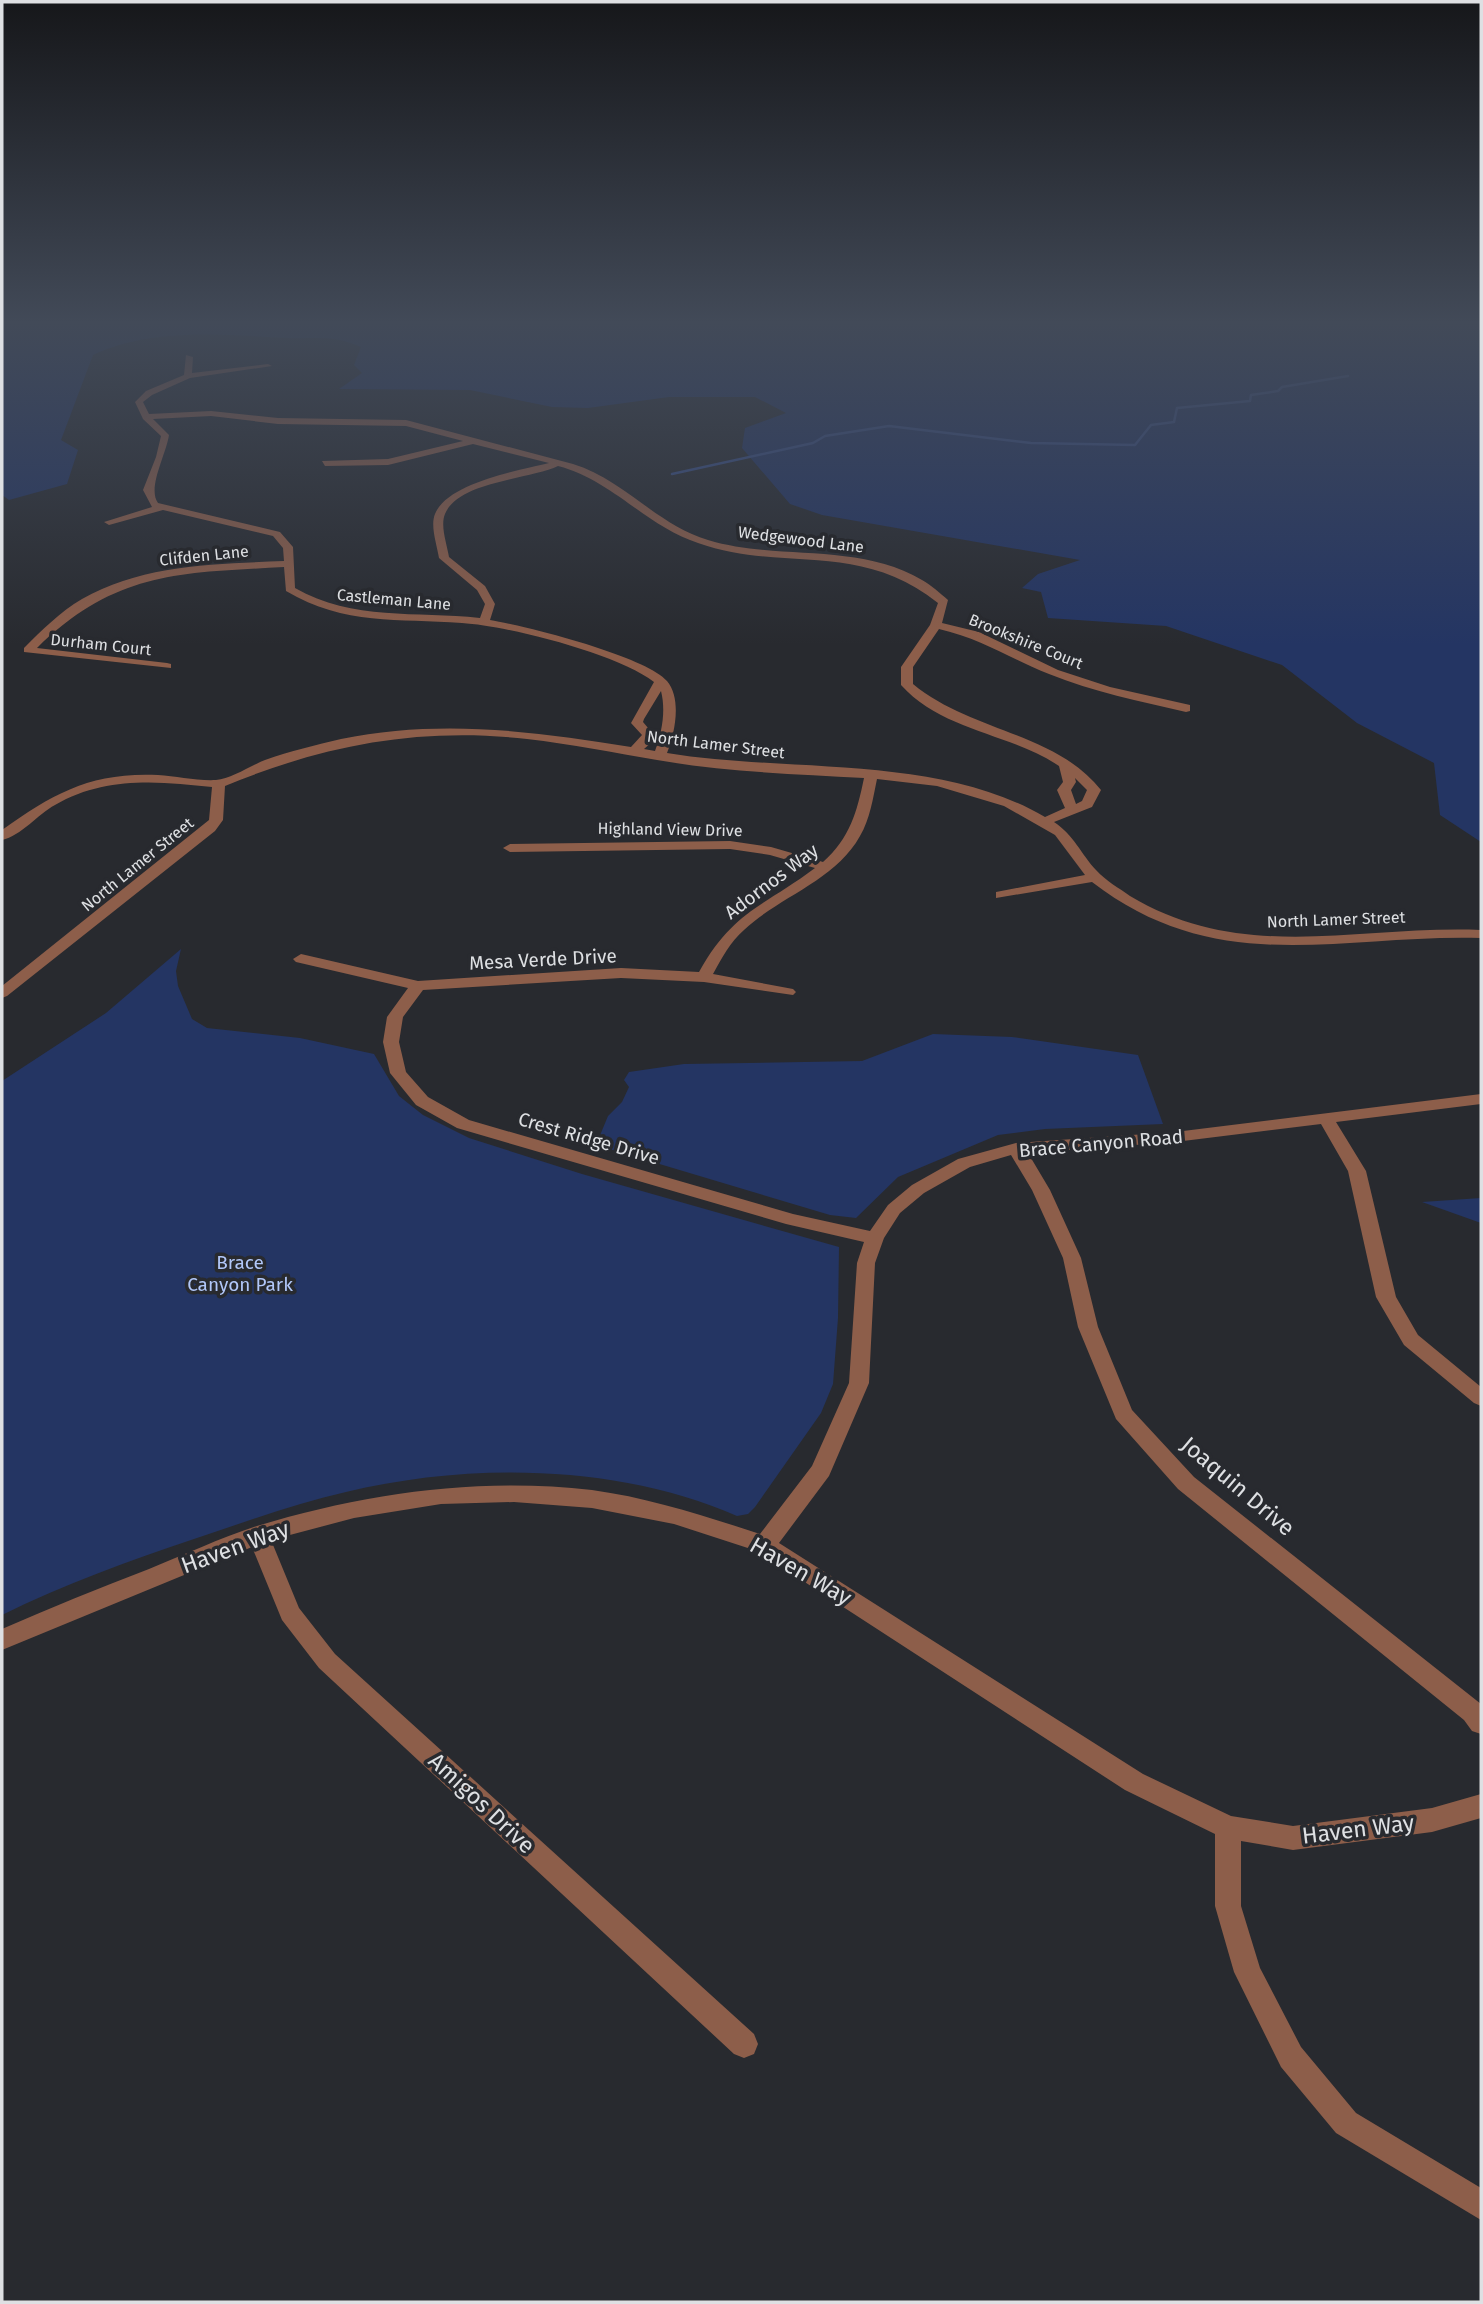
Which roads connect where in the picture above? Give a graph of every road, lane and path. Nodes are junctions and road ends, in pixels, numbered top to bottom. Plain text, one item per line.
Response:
1 (160, 431) edge
2 (441, 431) edge
3 (476, 441) junction
4 (325, 463) dead end
5 (559, 463) junction
6 (160, 508) junction
7 (109, 522) dead end
8 (287, 564) junction
9 (484, 622) junction
10 (936, 625) junction
11 (33, 653) joint
12 (167, 666) dead end
13 (660, 681) junction
14 (1186, 708) dead end
15 (633, 752) junction
16 (659, 757) junction
17 (1065, 764) junction
18 (871, 776) junction
19 (219, 785) junction
20 (1072, 810) junction
21 (1041, 822) junction
22 (2, 836) edge
23 (510, 848) dead end
24 (826, 867) junction
25 (1094, 877) junction
26 (1001, 895) dead end
27 (1481, 934) edge
28 (302, 960) dead end
29 (704, 977) junction
30 (418, 986) junction
31 (789, 992) dead end
32 (2, 993) edge
33 (1481, 1100) edge
34 (1326, 1119) junction
35 (1016, 1148) junction
36 (875, 1238) junction
37 (1481, 1398) edge
38 (258, 1535) junction
39 (765, 1545) junction
40 (2, 1640) edge
41 (1481, 1723) edge
42 (1481, 1807) edge
43 (1228, 1826) junction
44 (744, 2044) dead end
45 (1481, 2205) edge

1 - 6 street
2 - 3 street, Wedgewood Lane
3 - 4 street
3 - 5 street, Wedgewood Lane
5 - 9 street
5 - 10 street, Wedgewood Lane
6 - 7 street
6 - 8 street, Castleman Lane
8 - 9 street, Castleman Lane
8 - 11 street, Clifden Lane
9 - 13 street, Castleman Lane
10 - 14 street, Brookshire Court
10 - 17 street
11 - 12 street, Durham Court
13 - 15 street
13 - 16 street
15 - 16 street, North Lamer Street
15 - 19 street, North Lamer Street
16 - 18 street, North Lamer Street
17 - 20 street
17 - 20 street
18 - 21 street, North Lamer Street
18 - 24 street, Adornos Way
19 - 22 street
19 - 32 street, North Lamer Street
20 - 21 street
21 - 25 street, North Lamer Street
23 - 24 street, Highland View Drive
24 - 29 street, Adornos Way
25 - 26 street
25 - 27 street, North Lamer Street
28 - 30 street, Mesa Verde Drive
29 - 30 street, Mesa Verde Drive
29 - 31 street, Mesa Verde Drive
30 - 36 street, Crest Ridge Drive
33 - 34 street, Brace Canyon Road
34 - 35 street, Brace Canyon Road
34 - 37 street
35 - 36 street, Brace Canyon Road
35 - 41 street, Joaquin Drive
36 - 39 street, Brace Canyon Road
38 - 39 street, Haven Way
38 - 40 street, Haven Way
38 - 44 street, Amigos Drive
39 - 43 street, Haven Way
42 - 43 street, Haven Way
43 - 45 street

